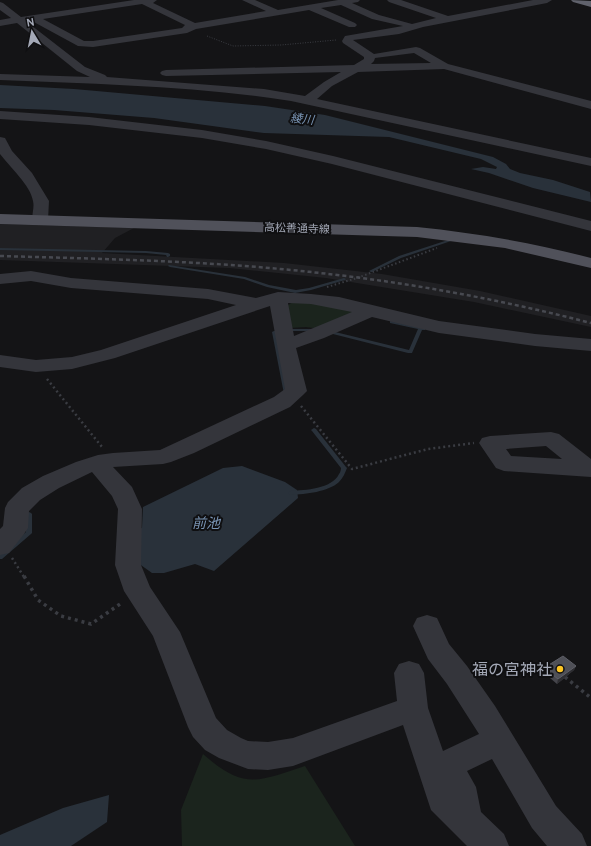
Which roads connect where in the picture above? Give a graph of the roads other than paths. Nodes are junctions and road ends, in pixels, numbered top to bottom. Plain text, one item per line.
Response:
1 (247, 0) edge
2 (355, 0) edge
3 (392, 0) edge
4 (547, 0) edge
5 (576, 0) edge
6 (147, 1) edge
7 (342, 2) junction
8 (591, 4) edge
9 (0, 5) edge
10 (312, 8) junction
11 (278, 13) junction
12 (33, 18) junction
13 (447, 19) junction
14 (18, 21) junction
15 (0, 23) edge
16 (352, 25) dead end
17 (412, 26) junction
18 (191, 28) junction
19 (31, 30) junction
20 (18, 32) dead end
21 (375, 34) junction
22 (93, 44) junction
23 (413, 50) junction
24 (370, 56) junction
25 (67, 59) junction
26 (444, 66) junction
27 (357, 68) junction
28 (83, 70) junction
29 (0, 77) edge
30 (120, 81) junction
31 (308, 100) junction
32 (591, 104) edge
33 (0, 115) edge
34 (50, 118) junction
35 (5, 133) edge
36 (591, 162) edge
37 (0, 219) edge
38 (40, 220) junction
39 (591, 226) edge
40 (591, 262) edge
41 (1, 278) edge
42 (278, 297) junction
43 (259, 304) junction
44 (369, 311) junction
45 (284, 336) junction
46 (591, 345) edge
47 (0, 361) edge
48 (490, 443) road end
49 (103, 465) junction
50 (589, 469) edge
51 (5, 551) edge
52 (428, 626) dead end
53 (409, 672) dead end
54 (413, 708) junction
55 (498, 740) junction
56 (466, 822) junction
57 (492, 846) edge
58 (570, 846) edge

1 - 11 street
2 - 7 street
3 - 13 street
4 - 13 street
5 - 8 highway
6 - 12 street
6 - 18 street
7 - 10 street
7 - 17 street
9 - 14 street
10 - 11 street
10 - 16 street
11 - 18 street
12 - 14 street
12 - 22 street
13 - 17 street
14 - 15 street
14 - 19 street
17 - 21 street
18 - 22 street
19 - 20 street
19 - 25 street
21 - 23 street
21 - 24 street
22 - 25 street
23 - 24 street
23 - 26 street
24 - 27 street
25 - 28 street
26 - 27 street
26 - 32 street
27 - 28 street
27 - 31 street
28 - 30 street
29 - 30 street
30 - 31 street
31 - 36 street
33 - 34 street
34 - 35 street
34 - 39 street
35 - 38 street
37 - 38 main road, 高松善通寺線
38 - 40 main road, 高松善通寺線
41 - 43 street
42 - 43 street
42 - 44 street
42 - 45 street
43 - 47 street
44 - 45 street
44 - 46 street
45 - 49 street
48 - 50 street
49 - 51 street
49 - 54 street
52 - 55 street
53 - 54 street
54 - 56 street
55 - 56 street
55 - 58 street
56 - 57 street

